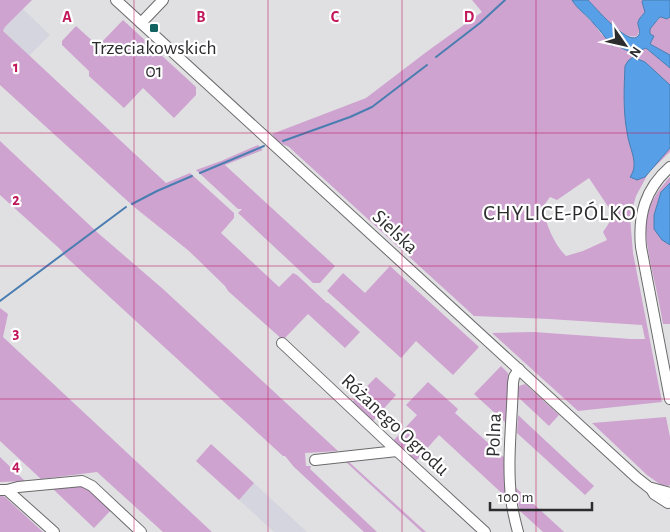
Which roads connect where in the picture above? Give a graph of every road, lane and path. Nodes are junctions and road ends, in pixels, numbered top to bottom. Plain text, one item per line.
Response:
1 (116, 0) edge
2 (163, 0) edge
3 (141, 23) junction
4 (670, 168) edge
5 (282, 344) dead end
6 (519, 369) junction
7 (670, 399) edge
8 (397, 451) junction
9 (315, 460) dead end
10 (4, 490) edge
11 (669, 499) edge
12 (54, 532) edge
13 (141, 532) edge
14 (485, 532) edge
15 (518, 532) edge

1 - 3 street, Sielska
2 - 3 street
3 - 6 street, Sielska
4 - 7 street
5 - 8 street, Różanego Ogrodu
6 - 11 street, Sielska
6 - 15 street, Polna
8 - 9 street
8 - 14 street, Różanego Ogrodu
10 - 12 street
10 - 13 street

